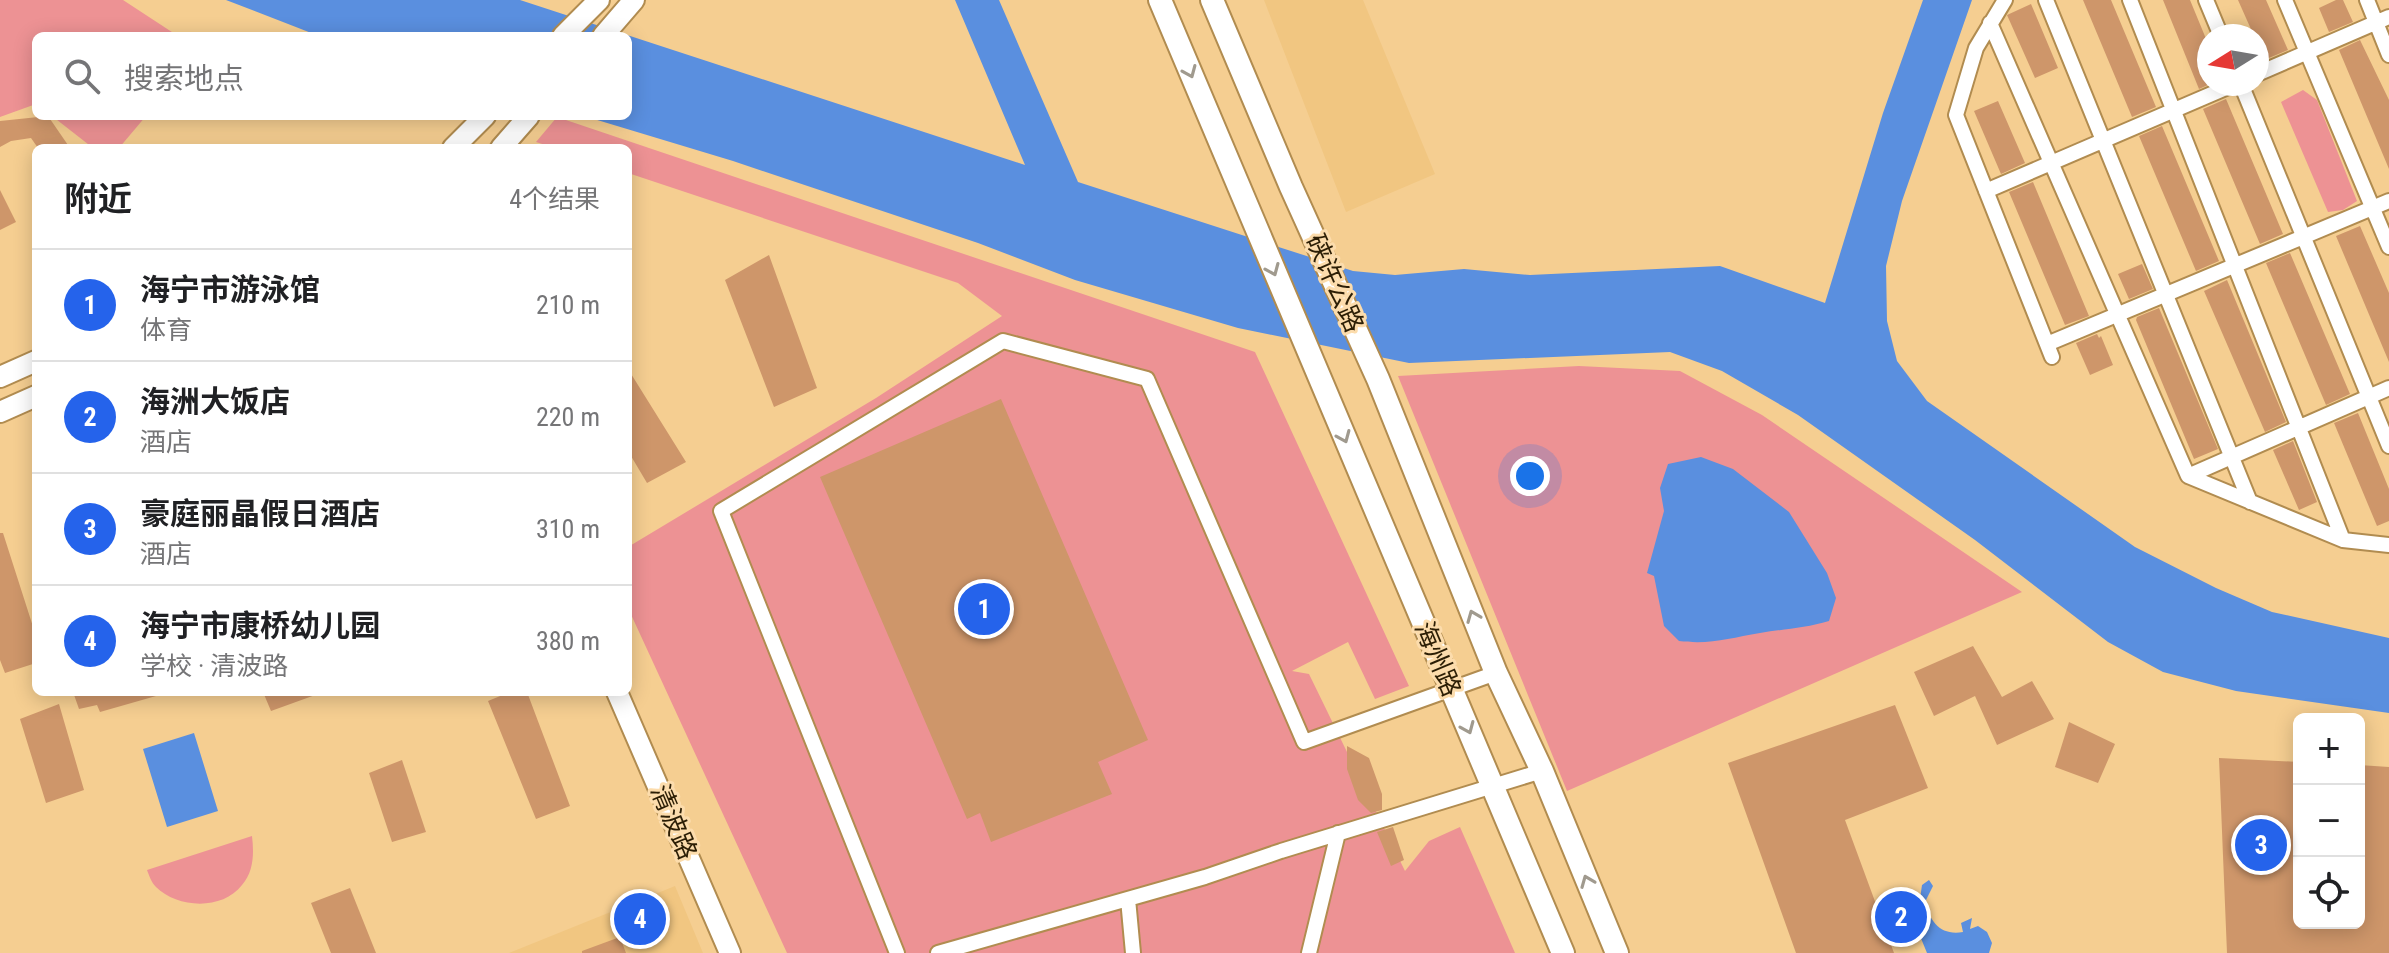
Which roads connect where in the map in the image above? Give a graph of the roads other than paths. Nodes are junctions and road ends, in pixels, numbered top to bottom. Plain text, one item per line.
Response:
1 (599, 0) edge
2 (634, 0) edge
3 (1160, 0) edge
4 (1212, 0) edge
5 (2046, 0) edge
6 (2130, 0) edge
7 (2206, 0) edge
8 (2285, 0) edge
9 (2367, 0) edge
10 (2006, 1) edge
11 (2382, 20) edge
12 (1990, 23) junction
13 (2216, 24) edge
14 (567, 32) edge
15 (607, 32) edge
16 (2307, 53) junction
17 (2389, 55) edge
18 (2269, 69) edge
19 (2206, 96) edge
20 (2246, 96) edge
21 (2173, 110) junction
22 (481, 120) edge
23 (525, 120) edge
24 (2103, 141) junction
25 (457, 144) edge
26 (504, 144) edge
27 (2051, 163) junction
28 (1986, 191) junction
29 (2389, 201) edge
30 (2372, 208) junction
31 (2303, 237) junction
32 (2389, 247) edge
33 (2235, 266) junction
34 (2166, 294) junction
35 (2118, 314) junction
36 (32, 363) edge
37 (1314, 366) joint
38 (0, 377) edge
39 (1378, 379) joint
40 (2389, 388) edge
41 (2369, 397) junction
42 (32, 398) edge
43 (0, 412) edge
44 (2299, 428) junction
45 (2389, 446) edge
46 (2232, 457) junction
47 (2188, 476) junction
48 (2250, 502) junction
49 (2343, 540) junction
50 (2389, 545) edge
51 (1496, 673) junction
52 (1451, 689) junction
53 (619, 696) edge
54 (1542, 771) junction
55 (1493, 787) junction
56 (1338, 833) junction
57 (1128, 899) junction
58 (730, 953) edge
59 (897, 953) edge
60 (938, 953) edge
61 (1133, 953) edge
62 (1309, 953) edge
63 (1563, 953) edge
64 (1617, 953) edge

1 - 14 street
2 - 15 street
3 -> 37 main road, 硖许公路
4 - 39 main road, 硖许公路
5 - 24 street
6 - 21 street
7 - 13 street
8 - 16 street
9 - 11 street
10 - 12 street
11 - 16 street
11 - 17 street
12 - 27 street
12 - 28 street
16 - 18 street
16 - 30 street
19 - 21 street
20 - 31 street
21 - 24 street
21 - 33 street
22 - 25 street
23 - 26 street
24 - 27 street
24 - 34 street
27 - 28 street
27 - 35 street
28 - 35 street
29 - 30 street
30 - 31 street
30 - 32 street
31 - 33 street
31 - 41 street
33 - 34 street
33 - 44 street
34 - 35 street
34 - 46 street
35 - 47 street
36 - 38 street
37 -> 52 main road, 海州路
51 -> 39 main road, 海州路
40 - 41 street
41 - 44 street
41 - 45 street
42 - 43 street
44 - 46 street
44 - 49 street
46 - 47 street
46 - 48 street
47 - 48 street
48 - 49 street
49 - 50 street
51 - 52 street
51 - 54 main road, 海州路
52 -> 55 main road, 海州路
52 - 59 street
53 - 58 street, 清波路
54 - 55 street
64 -> 54 main road, 海州路
55 - 56 street
55 - 63 main road, 海州路
56 - 57 street
56 - 62 street
57 - 60 street
57 - 61 street

